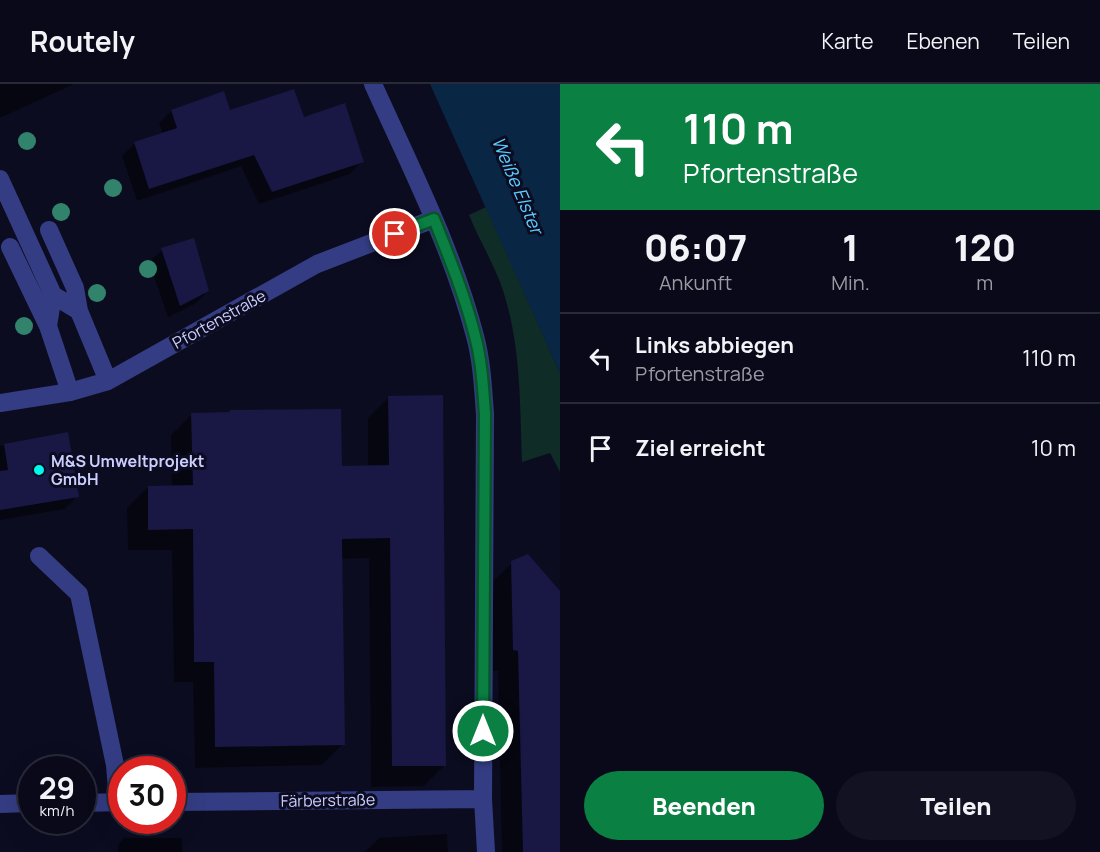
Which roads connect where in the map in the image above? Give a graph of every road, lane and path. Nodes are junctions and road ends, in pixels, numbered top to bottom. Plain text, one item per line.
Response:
1 (373, 84) edge
2 (0, 179) edge
3 (434, 219) junction
4 (49, 230) dead end
5 (10, 247) dead end
6 (53, 295) junction
7 (79, 310) junction
8 (48, 326) junction
9 (108, 381) junction
10 (70, 392) junction
11 (0, 403) edge
12 (39, 556) dead end
13 (113, 756) edge
14 (483, 799) junction
15 (186, 802) edge
16 (18, 803) edge
17 (0, 804) edge
18 (486, 852) edge

1 - 3 street
2 - 6 street
3 - 9 street, Pfortenstraße
3 - 14 street
4 - 7 street
5 - 8 street
6 - 7 street
6 - 8 street
7 - 9 street
8 - 10 street
9 - 10 street, Pfortenstraße
10 - 11 street, Pfortenstraße
12 - 13 street
14 - 15 street, Färberstraße
14 - 18 street
16 - 17 street

